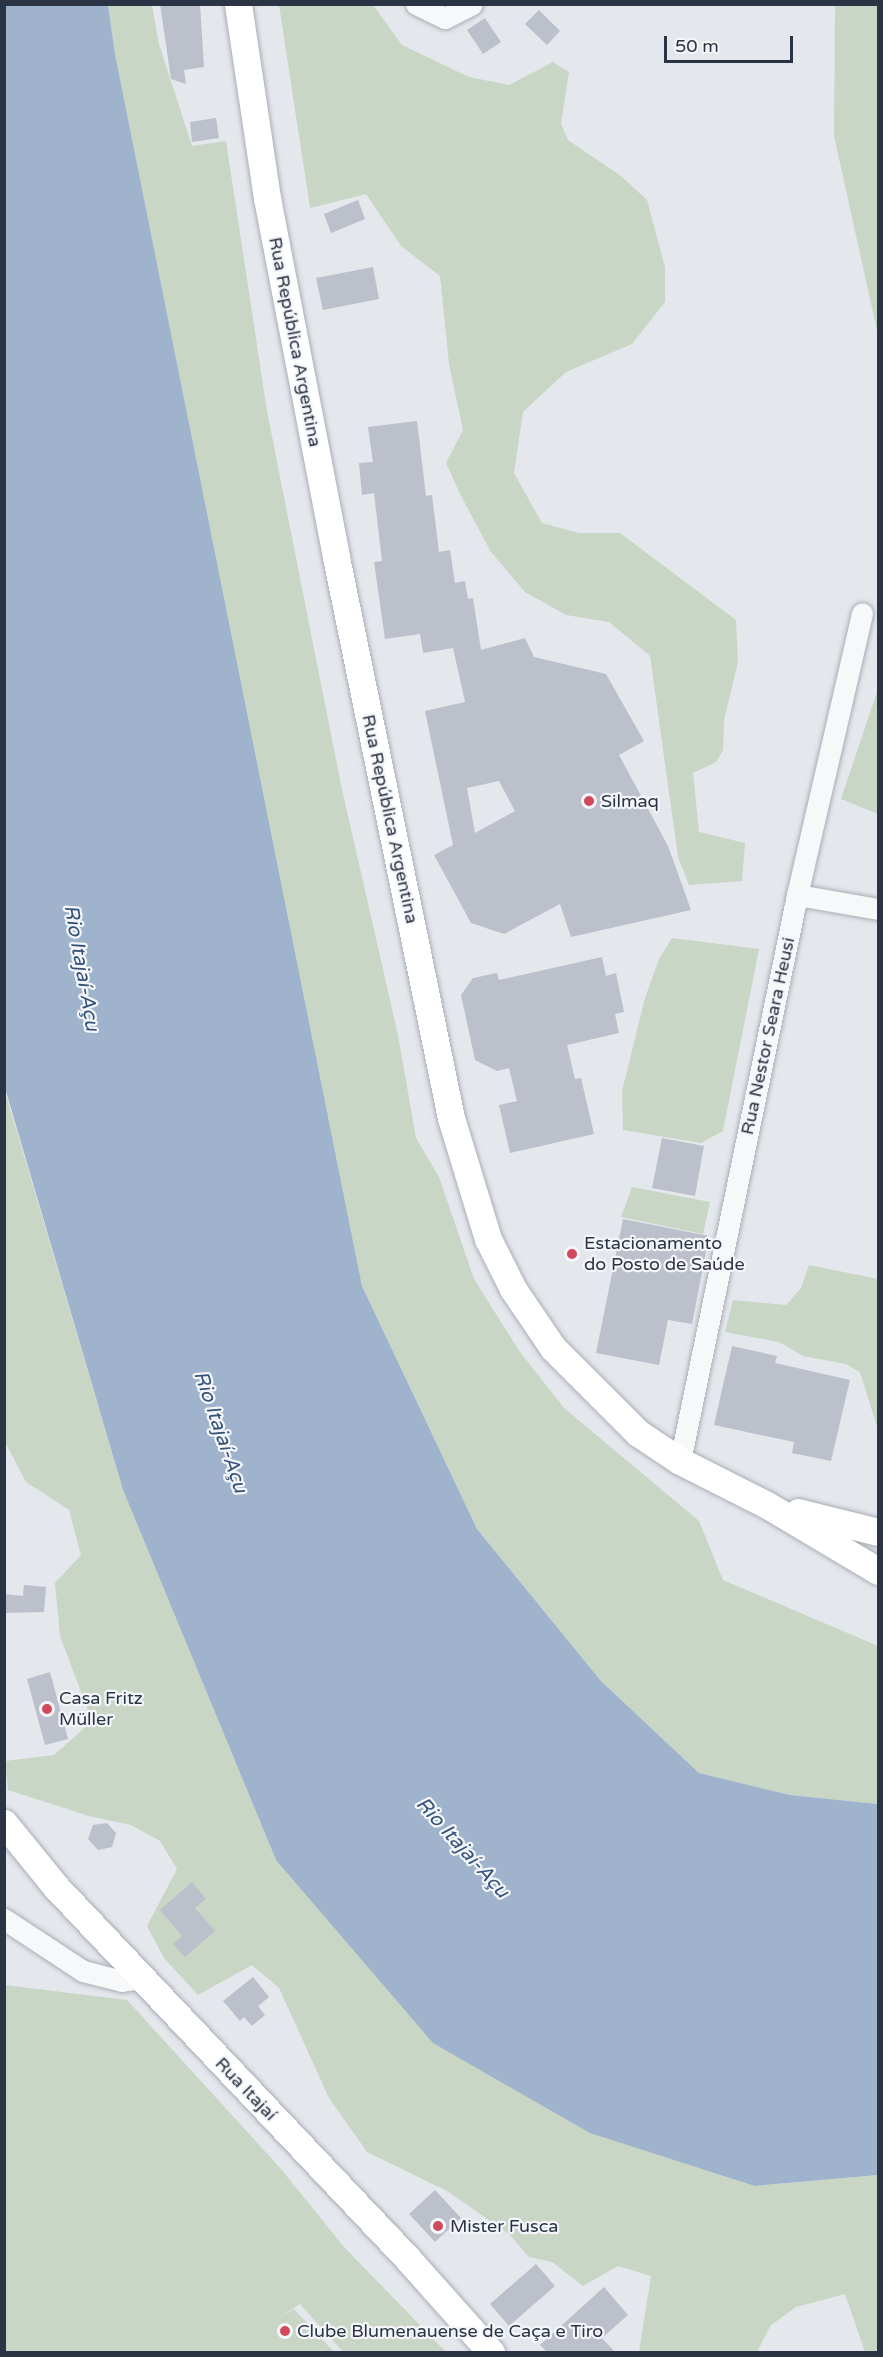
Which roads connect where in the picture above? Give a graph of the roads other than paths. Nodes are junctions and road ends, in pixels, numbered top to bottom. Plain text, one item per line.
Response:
1 (238, 4) edge
2 (416, 4) edge
3 (472, 4) edge
4 (862, 613) dead end
5 (797, 895) junction
6 (879, 909) edge
7 (680, 1461) junction
8 (767, 1505) junction
9 (879, 1532) edge
10 (879, 1571) edge
11 (4, 1823) edge
12 (4, 1919) edge
13 (140, 1978) junction
14 (491, 2352) edge

1 - 7 main road, Rua República Argentina
2 - 3 street
4 - 5 street, Rua Nestor Seara Heusi
5 - 6 street
5 - 7 street, Rua Nestor Seara Heusi
7 - 8 main road, Rua República Argentina
8 - 9 main road, Rua República Argentina
8 - 10 main road, Rua República Argentina
11 - 13 main road, Rua Itajaí
12 - 13 street
13 - 14 main road, Rua Itajaí

